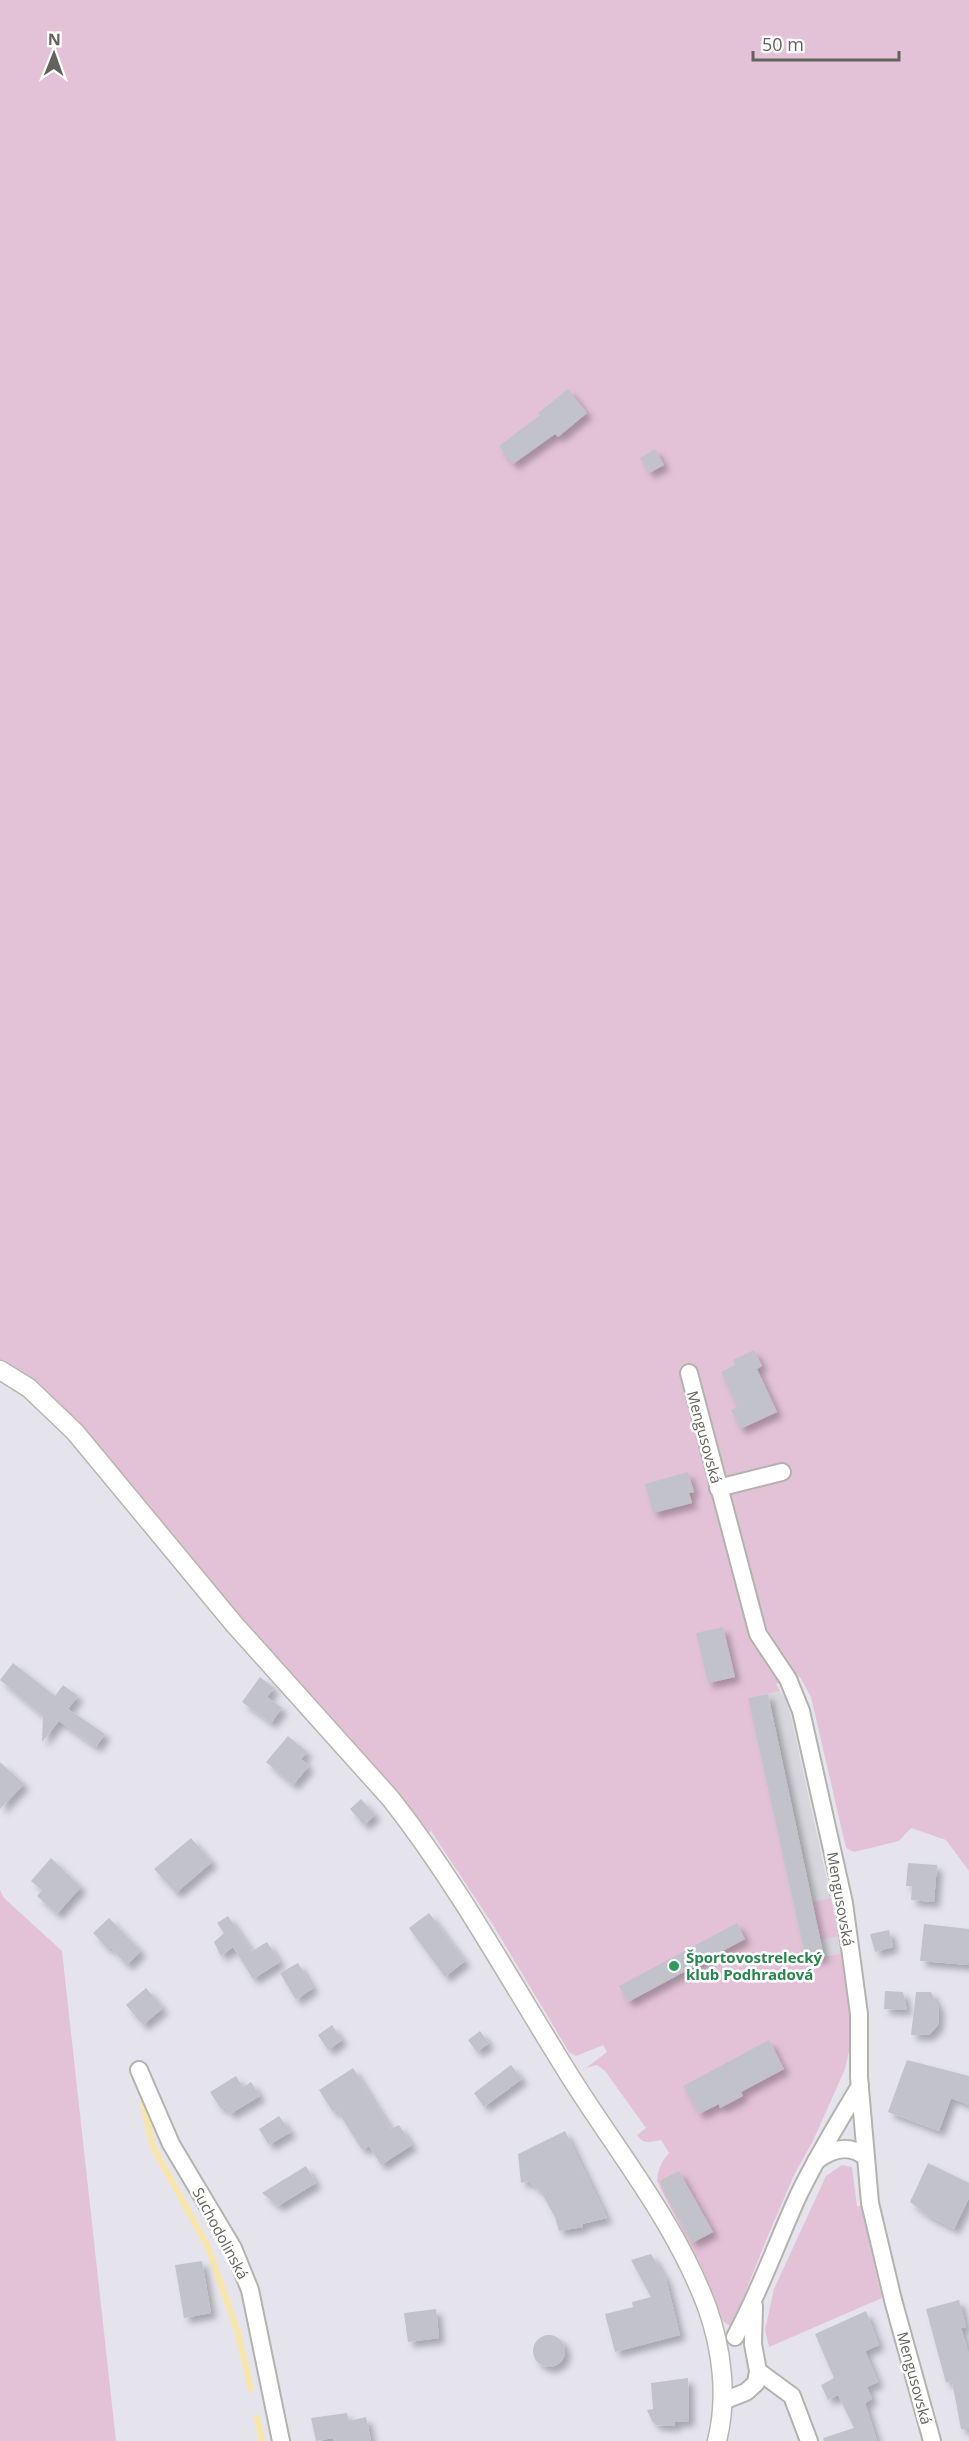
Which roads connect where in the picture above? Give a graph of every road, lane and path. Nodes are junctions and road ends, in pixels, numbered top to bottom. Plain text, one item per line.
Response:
1 (0, 1370) edge
2 (688, 1373) dead end
3 (782, 1472) dead end
4 (718, 1488) junction
5 (139, 2070) dead end
6 (860, 2086) junction
7 (866, 2158) junction
8 (815, 2162) junction
9 (754, 2302) junction
10 (726, 2338) junction
11 (753, 2344) junction
12 (758, 2371) junction
13 (746, 2392) junction
14 (792, 2396) junction
15 (722, 2410) junction
16 (281, 2441) edge
17 (717, 2441) edge
18 (809, 2441) edge
19 (932, 2441) edge

1 - 10 street
2 - 4 street, Mengusovská
3 - 4 street
4 - 6 street, Mengusovská
5 - 16 street, Suchodolinská
6 - 7 street, Mengusovská
6 - 8 street
7 - 8 street
7 - 19 street, Mengusovská
8 - 9 street
9 - 10 street
9 - 11 street
10 - 11 street
10 - 15 street
11 - 12 street
12 - 13 street
12 - 14 street
13 - 14 street
13 - 15 street
14 - 18 street
15 - 17 street

